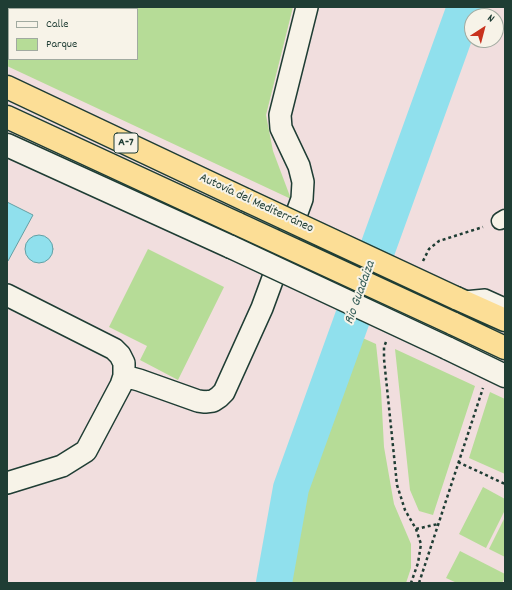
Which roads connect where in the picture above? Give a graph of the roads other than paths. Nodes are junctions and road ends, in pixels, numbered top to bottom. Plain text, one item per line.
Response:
1 (307, 7) edge
2 (7, 87) edge
3 (7, 117) edge
4 (7, 145) edge
5 (7, 295) edge
6 (456, 298) junction
7 (505, 304) edge
8 (505, 320) edge
9 (505, 348) edge
10 (124, 376) junction
11 (505, 376) edge
12 (7, 483) edge

1 - 10 street
2 - 6 highway, Autovía del Mediterráneo / A-7, bridge
3 - 9 highway, Autovía del Mediterráneo / A-7, bridge
4 - 11 street, bridge
5 - 10 street
6 - 7 lane
6 - 8 highway, Autovía del Mediterráneo / A-7
10 - 12 street

